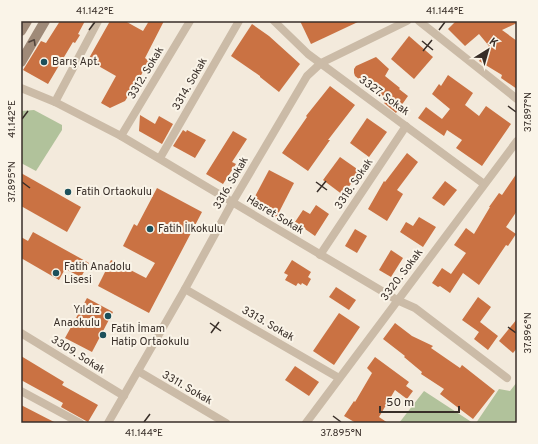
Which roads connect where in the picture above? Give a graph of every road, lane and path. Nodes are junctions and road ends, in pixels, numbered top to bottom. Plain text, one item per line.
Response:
1 (27, 21) edge
2 (45, 21) edge
3 (98, 21) edge
4 (190, 21) edge
5 (239, 21) edge
6 (274, 21) edge
7 (407, 21) edge
8 (419, 21) edge
9 (21, 31) edge
10 (21, 62) edge
11 (321, 63) junction
12 (21, 88) edge
13 (517, 99) edge
14 (55, 102) junction
15 (406, 126) junction
16 (121, 136) junction
17 (517, 141) edge
18 (160, 158) junction
19 (484, 184) junction
20 (232, 203) junction
21 (320, 255) junction
22 (185, 289) junction
23 (397, 300) junction
24 (21, 333) edge
25 (138, 371) junction
26 (339, 378) junction
27 (507, 378) dead end
28 (21, 391) edge
29 (124, 396) junction
30 (80, 423) edge
31 (108, 423) edge
32 (226, 423) edge
33 (306, 423) edge

1 - 9 main road
10 -> 2 main road
3 - 14 street
4 - 16 street, 3312. Sokak
5 - 18 street, 3314. Sokak
6 - 11 street, 3327. Sokak
7 - 11 street, 3316. Sokak
8 - 13 street
11 - 15 street, 3327. Sokak
11 - 20 street, 3316. Sokak
12 - 14 street, Hasret Sokak
14 - 16 street, Hasret Sokak
15 - 19 street, 3327. Sokak
15 - 21 street, 3318. Sokak
16 - 18 street, Hasret Sokak
17 - 19 street, 3320. Sokak
18 - 20 street, Hasret Sokak
19 - 23 street, 3320. Sokak
20 - 21 street, Hasret Sokak
20 - 22 street, 3316. Sokak
21 - 23 street, Hasret Sokak
22 - 25 street, 3316. Sokak
22 - 26 street, 3313. Sokak
23 - 26 street, 3320. Sokak
23 - 27 street, Hasret Sokak
24 - 29 street, 3309. Sokak
25 - 29 street, 3316. Sokak
25 - 32 street, 3311. Sokak
26 - 33 street, 3320. Sokak
28 - 30 street
29 - 31 street, 3316. Sokak

